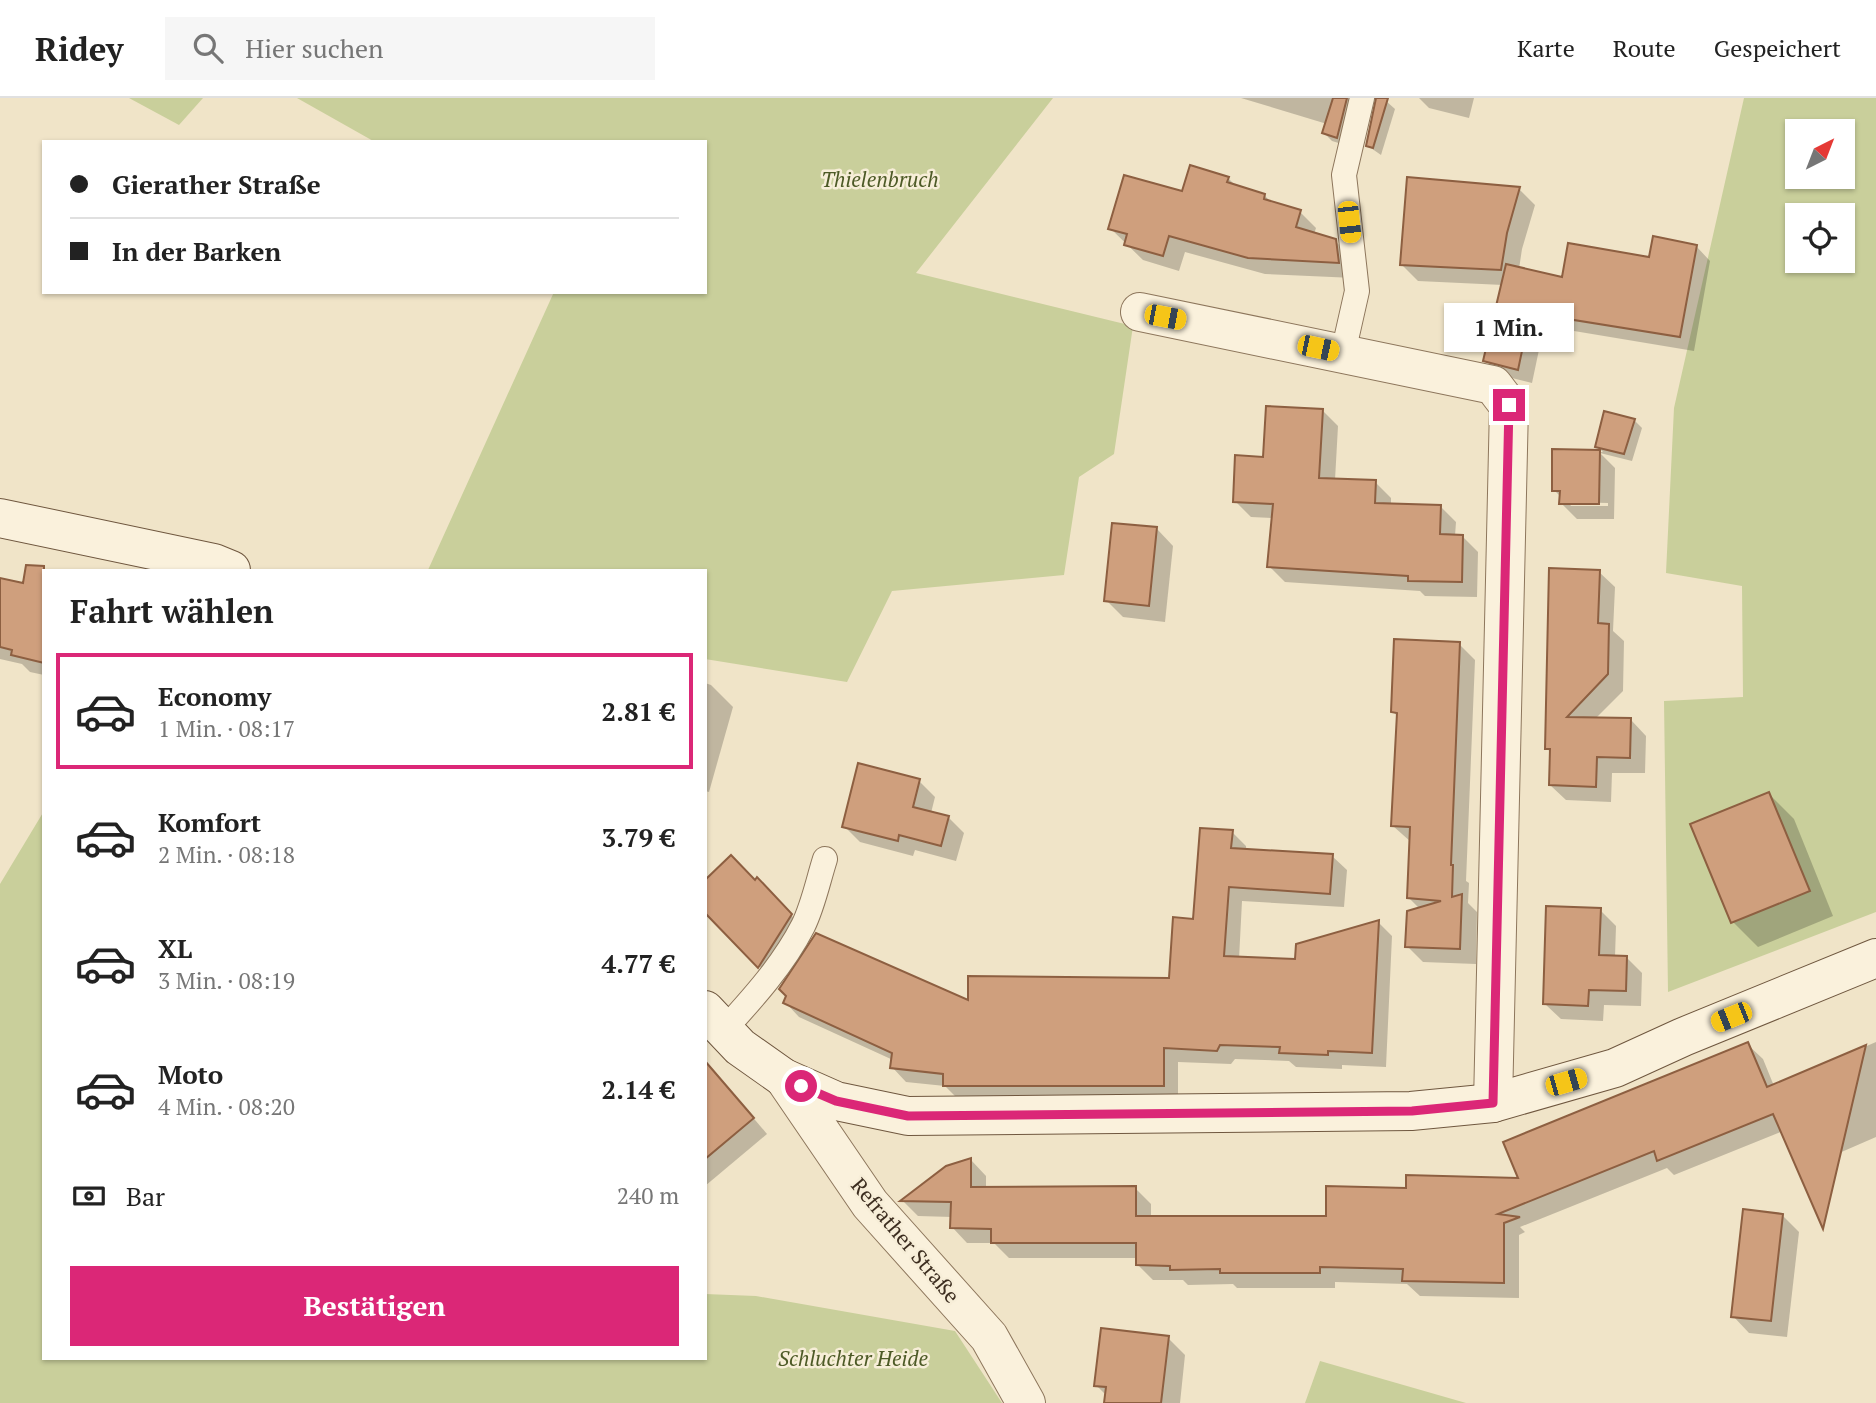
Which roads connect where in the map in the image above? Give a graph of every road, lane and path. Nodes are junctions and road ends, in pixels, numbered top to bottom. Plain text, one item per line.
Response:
1 (1362, 98) edge
2 (1140, 312) dead end
3 (1343, 354) junction
4 (0, 518) edge
5 (228, 569) edge
6 (825, 859) dead end
7 (1876, 958) edge
8 (715, 1020) edge
9 (784, 1078) junction
10 (1493, 1103) junction
11 (1026, 1403) edge

1 - 3 lane
2 - 3 street
3 - 10 street
4 - 5 street
6 - 8 lane
7 - 10 street
8 - 9 street
9 - 10 street
9 - 11 street, Refrather Straße

